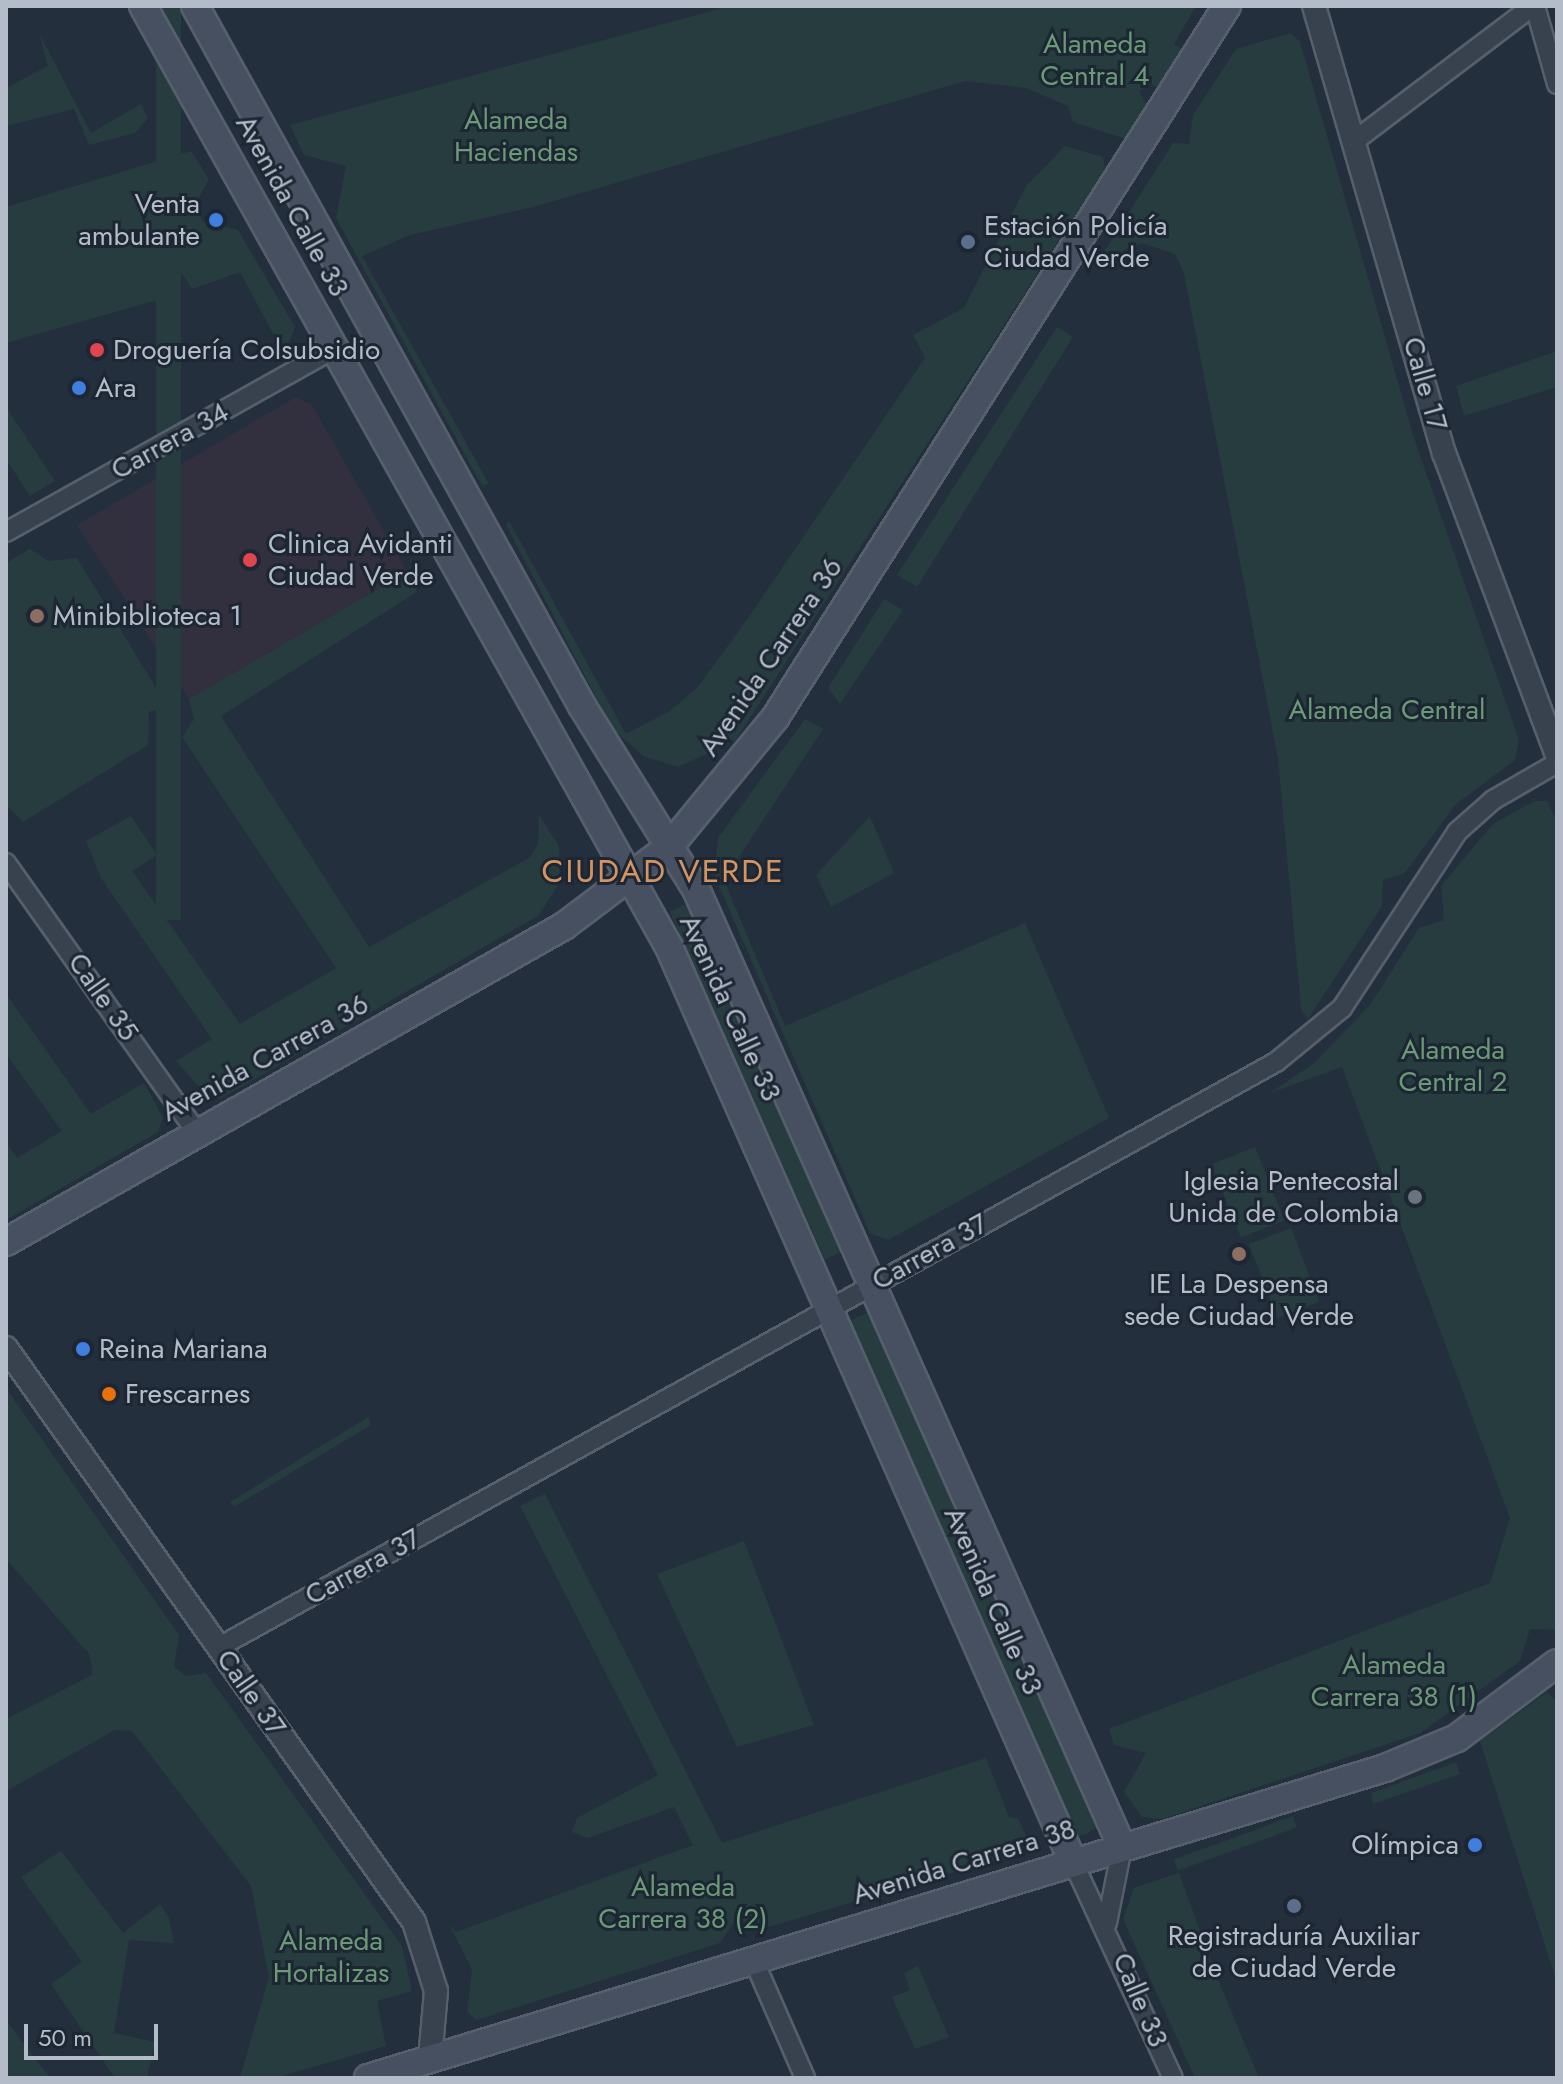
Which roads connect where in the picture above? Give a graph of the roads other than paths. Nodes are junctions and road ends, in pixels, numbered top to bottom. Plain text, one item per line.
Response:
1 (143, 6) edge
2 (195, 6) edge
3 (1227, 6) edge
4 (1314, 6) edge
5 (1534, 6) edge
6 (1557, 84) edge
7 (1357, 139) junction
8 (334, 349) junction
9 (6, 532) edge
10 (1557, 755) edge
11 (1557, 763) edge
12 (669, 847) junction
13 (6, 863) edge
14 (633, 878) junction
15 (197, 1133) junction
16 (6, 1242) edge
17 (870, 1284) junction
18 (828, 1308) junction
19 (6, 1348) edge
20 (219, 1647) junction
21 (1557, 1663) edge
22 (1122, 1847) junction
23 (1073, 1862) junction
24 (1107, 1923) junction
25 (754, 1961) junction
26 (428, 2069) edge
27 (368, 2078) edge
28 (805, 2078) edge
29 (1173, 2078) edge

1 - 8 main road, Avenida Calle 33
2 - 12 main road, Avenida Calle 33
3 - 12 main road, Avenida Carrera 36
4 - 7 street, Calle 17
5 - 6 street
5 - 7 street
7 - 10 street, Calle 17
8 - 9 street, Carrera 34
8 - 14 main road, Avenida Calle 33
11 - 17 street, Carrera 37
12 - 14 main road, Avenida Carrera 36
12 - 17 main road, Avenida Calle 33
13 - 15 street, Calle 35
14 - 15 main road, Avenida Carrera 36
14 - 18 main road, Avenida Calle 33
15 - 16 main road, Avenida Carrera 36
17 - 18 street, Carrera 37
17 - 22 main road, Avenida Calle 33
18 - 20 street, Carrera 37
18 - 23 main road, Avenida Calle 33
19 - 20 street, Calle 37
20 - 26 street, Calle 37
21 - 22 main road, Avenida Carrera 38
22 - 23 main road, Avenida Carrera 38
22 - 24 street, Calle 33
23 - 24 street, Calle 33
23 - 25 main road, Avenida Carrera 38
24 - 29 street, Calle 33
25 - 26 main road, Avenida Carrera 38
25 - 28 street
26 - 27 main road, Avenida Carrera 38

